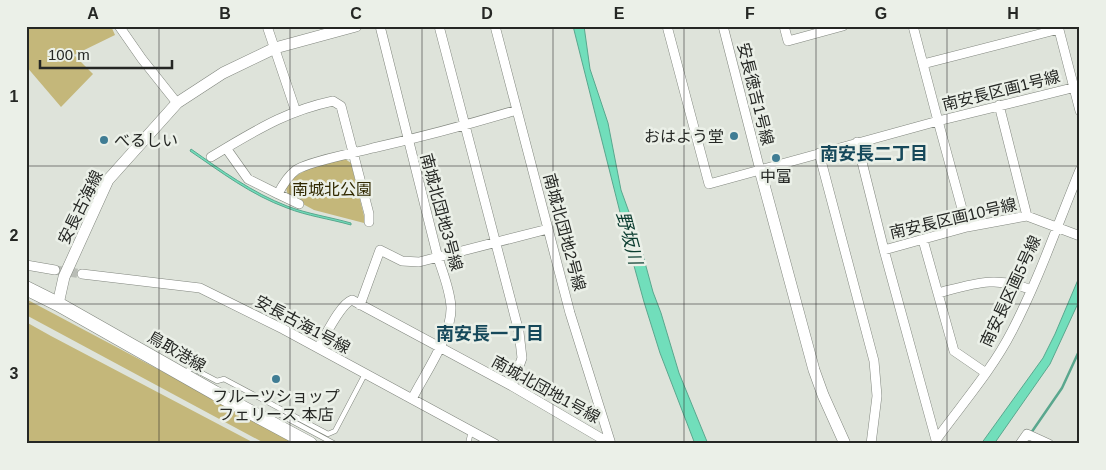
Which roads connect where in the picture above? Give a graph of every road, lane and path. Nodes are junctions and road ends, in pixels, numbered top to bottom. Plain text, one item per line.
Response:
1 (119, 26) edge
2 (267, 26) edge
3 (356, 26) edge
4 (380, 26) edge
5 (439, 26) edge
6 (495, 26) edge
7 (667, 26) edge
8 (723, 26) edge
9 (784, 26) edge
10 (843, 26) edge
11 (913, 26) edge
12 (1059, 28) edge
13 (275, 48) junction
14 (923, 64) junction
15 (1077, 86) edge
16 (177, 102) junction
17 (999, 105) junction
18 (517, 110) junction
19 (1080, 111) edge
20 (296, 112) junction
21 (938, 121) junction
22 (464, 125) junction
23 (408, 140) junction
24 (857, 142) junction
25 (226, 148) junction
26 (352, 153) junction
27 (819, 153) junction
28 (211, 157) dead end
29 (760, 170) junction
30 (1080, 170) edge
31 (278, 194) junction
32 (299, 204) dead end
33 (1027, 216) junction
34 (369, 222) dead end
35 (968, 227) junction
36 (1057, 227) junction
37 (548, 229) junction
38 (1080, 236) edge
39 (923, 240) junction
40 (495, 243) junction
41 (884, 250) junction
42 (438, 258) junction
43 (26, 265) edge
44 (55, 270) tunnel mouth
45 (82, 274) tunnel mouth
46 (26, 288) edge
47 (1031, 290) junction
48 (938, 293) junction
49 (58, 304) junction
50 (360, 304) junction
51 (318, 348) junction
52 (439, 348) junction
53 (986, 373) junction
54 (181, 374) junction
55 (365, 374) junction
56 (512, 386) junction
57 (412, 399) junction
58 (258, 416) junction
59 (471, 431) junction
60 (936, 442) edge
61 (310, 444) edge
62 (335, 444) edge
63 (468, 444) edge
64 (496, 444) edge
65 (611, 444) edge
66 (845, 444) edge
67 (871, 444) edge
68 (1020, 444) edge
69 (1049, 444) edge

1 - 16 street
2 - 13 street
3 - 13 street, 安長古海線
4 - 23 street, 南城北団地3号線
5 - 22 street
6 - 18 street, 南城北団地2号線
7 - 29 street
8 - 29 street, 安長徳吉1号線
9 - 10 street
11 - 14 street, 南安長区画1号線
12 - 14 street
12 - 15 street
13 - 16 street, 安長古海線
13 - 20 street
14 - 21 street, 南安長区画1号線
15 - 17 street, 南安長区画1号線
15 - 19 street
16 - 49 street, 安長古海線
17 - 21 street, 南安長区画1号線
17 - 33 street
18 - 22 street
18 - 37 street, 南城北団地2号線
20 - 25 street
20 - 26 street
21 - 24 street
21 - 35 street
22 - 23 street
22 - 40 street
23 - 26 street
23 - 42 street, 南城北団地3号線
24 - 27 street
24 - 41 street, 南安長区画5号線
25 - 28 street
25 - 31 street
26 - 31 street
26 - 34 street
27 - 29 street
27 - 67 street
29 - 66 street
30 - 36 street, 南安長区画5号線
31 - 32 street
33 - 35 street, 南安長区画10号線
33 - 36 street, 南安長区画10号線
35 - 39 street, 南安長区画10号線
36 - 38 street, 南安長区画10号線
36 - 47 street, 南安長区画5号線
37 - 40 street
37 - 65 street, 南城北団地2号線
39 - 41 street, 南安長区画10号線
39 - 48 street
40 - 42 street
40 - 56 street
41 - 60 street, 南安長区画5号線
42 - 50 street
42 - 52 street, 南城北団地3号線
43 - 44 street
45 - 51 street, 安長古海1号線
46 - 49 main road, 鳥取港線
47 - 48 street
47 - 53 street, 南安長区画5号線
48 - 53 street
49 - 54 main road, 鳥取港線
50 - 51 street
50 - 52 street, 南城北団地1号線
51 - 55 street, 安長古海1号線
52 - 56 street, 南城北団地1号線
52 - 57 street, 南城北団地3号線
53 - 60 street, 南安長区画5号線
54 - 55 lane
54 - 58 main road, 鳥取港線
55 - 57 street, 安長古海1号線
56 - 65 street, 南城北団地1号線
57 - 59 street, 安長古海1号線
58 - 61 main road, 鳥取港線
58 - 62 lane
59 - 63 lane
59 - 64 street, 安長古海1号線
68 - 69 street

